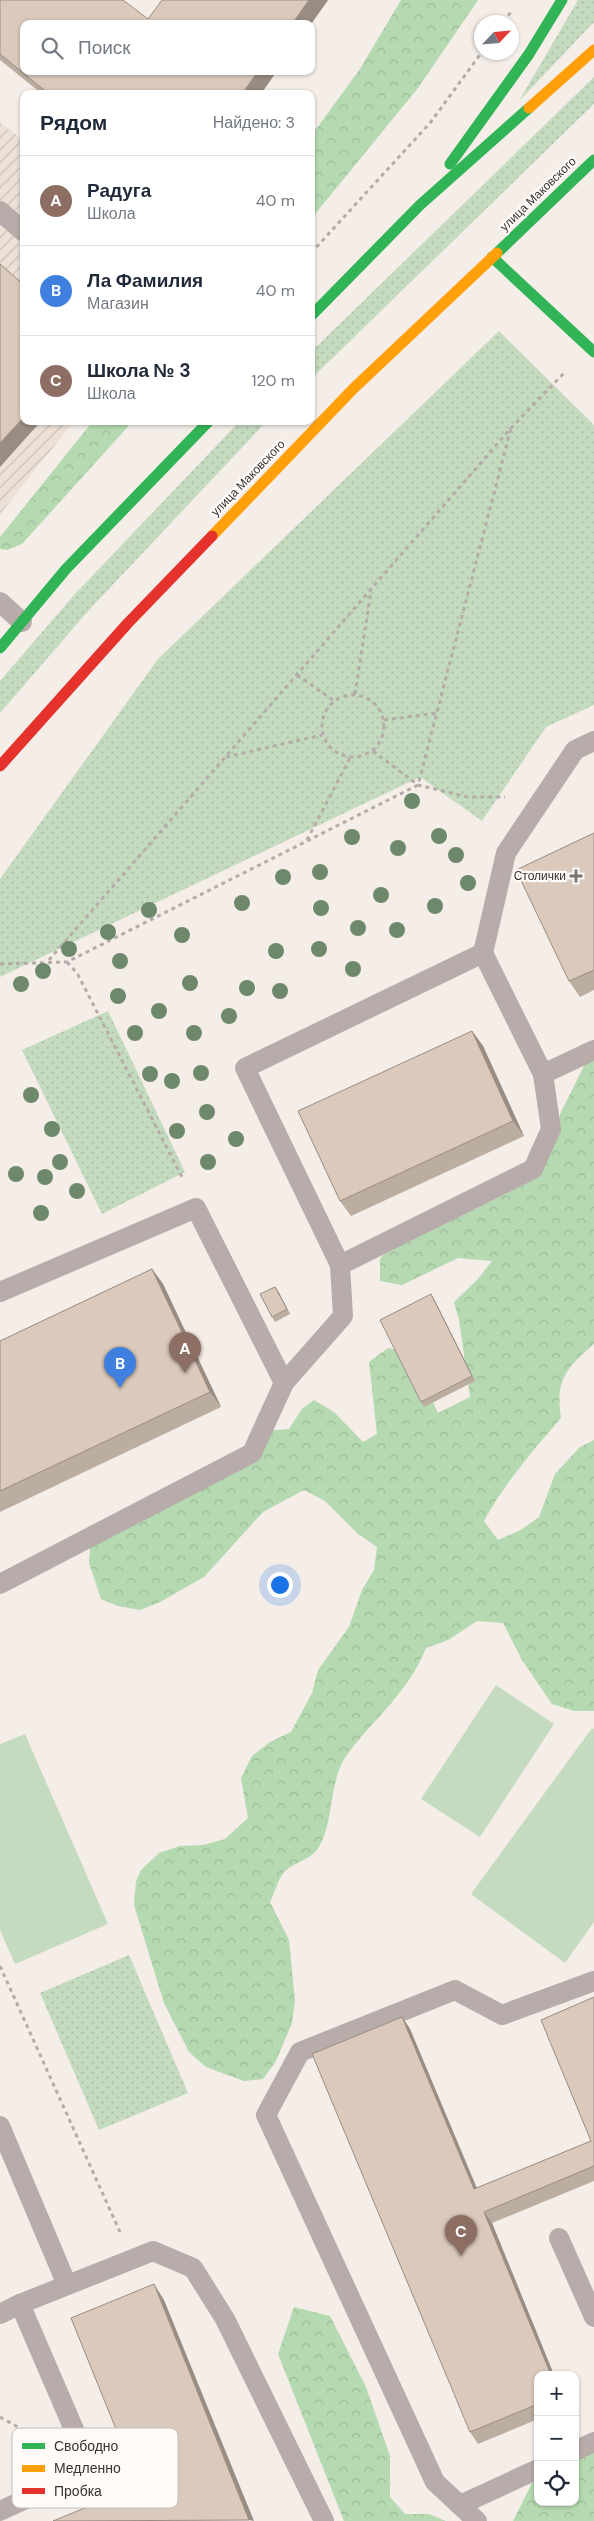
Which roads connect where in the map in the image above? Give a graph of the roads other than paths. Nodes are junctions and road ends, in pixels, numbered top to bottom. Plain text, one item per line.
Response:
1 (562, 0) edge
2 (594, 50) edge
3 (594, 160) edge
4 (420, 206) junction
5 (0, 211) edge
6 (20, 228) edge
7 (492, 257) junction
8 (315, 312) edge
9 (592, 349) edge
10 (205, 425) edge
11 (0, 602) edge
12 (22, 622) junction
13 (0, 648) edge
14 (594, 742) edge
15 (0, 766) edge
16 (484, 953) junction
17 (594, 1050) edge
18 (543, 1074) junction
19 (340, 1265) junction
20 (0, 1292) edge
21 (284, 1383) junction
22 (0, 1584) edge
23 (594, 1981) edge
24 (0, 2126) edge
25 (559, 2238) dead end
26 (67, 2286) junction
27 (20, 2304) junction
28 (0, 2314) edge
29 (594, 2317) edge
30 (74, 2428) edge
31 (594, 2442) edge
32 (579, 2449) edge
33 (534, 2471) edge
34 (12, 2505) edge
35 (460, 2505) junction
36 (0, 2511) edge
37 (324, 2521) edge
38 (477, 2521) edge

1 - 4 main road
2 - 4 main road
3 - 7 main road, улица Маковского
4 - 8 main road
5 - 6 lane
7 - 9 main road
7 - 15 main road, улица Маковского
10 - 12 main road
11 - 12 lane
12 - 13 main road
14 - 16 lane
16 - 18 lane
16 - 19 lane
17 - 18 lane
18 - 19 lane
19 - 21 lane
20 - 21 lane
21 - 22 lane
23 - 35 lane
24 - 26 lane
25 - 29 lane
26 - 27 lane
26 - 37 lane
27 - 28 lane
27 - 30 lane
31 - 32 lane
33 - 35 lane
34 - 36 lane
35 - 38 lane

